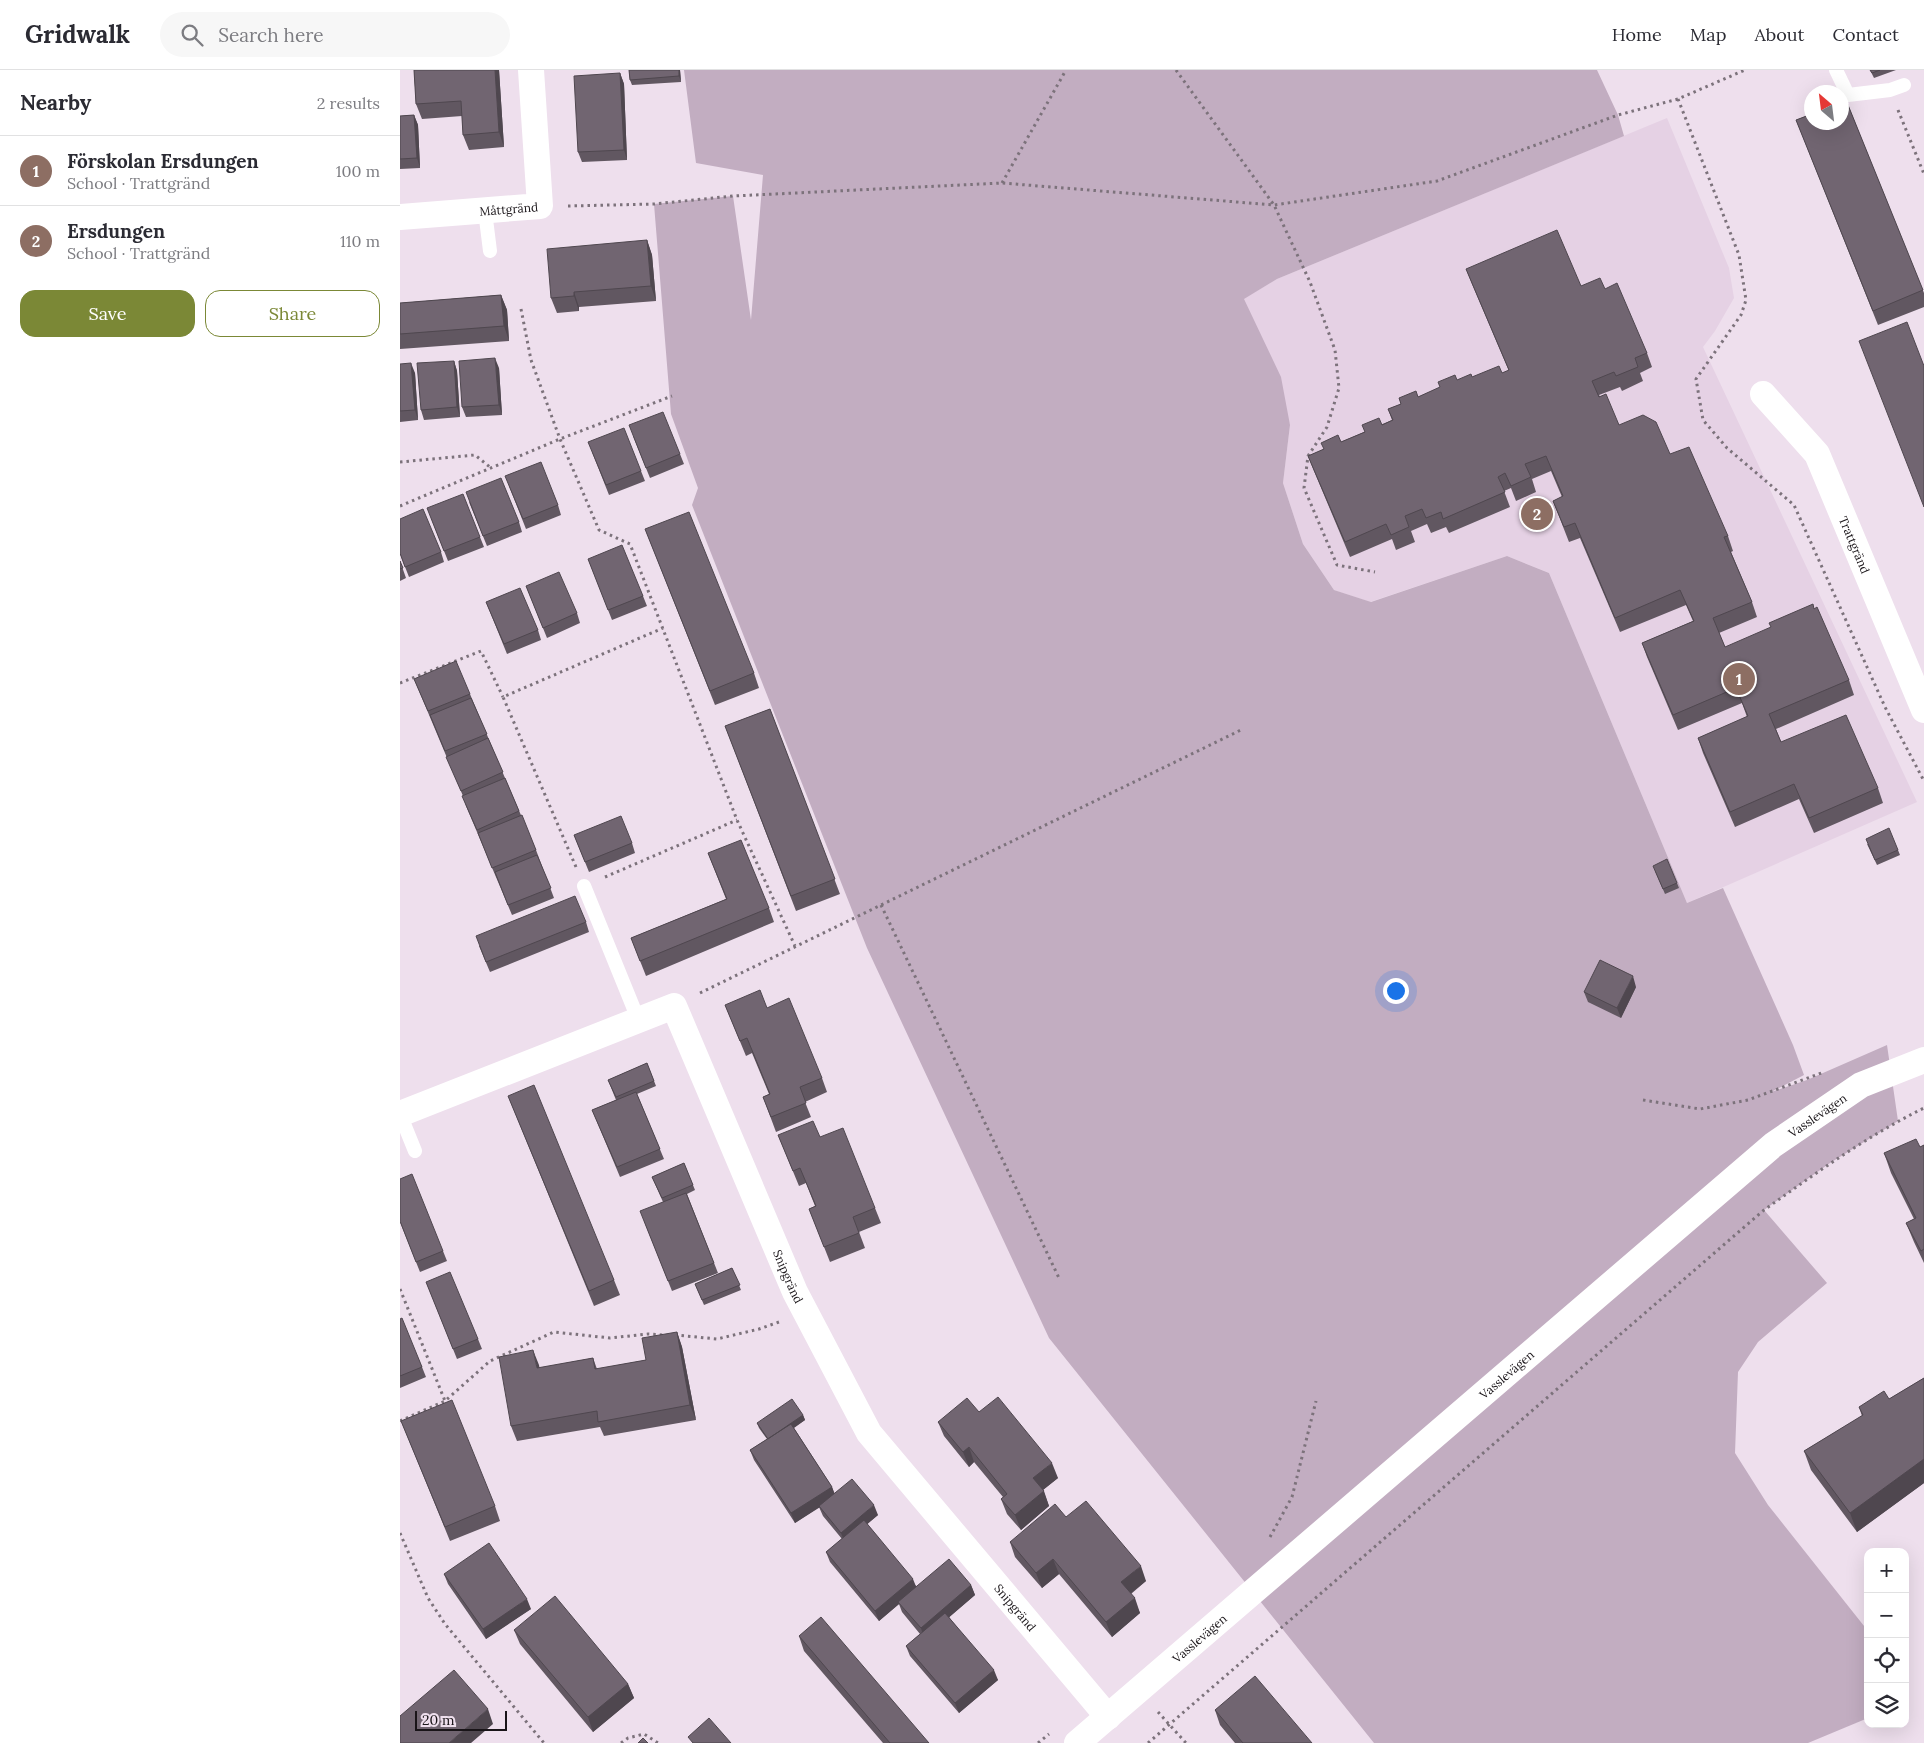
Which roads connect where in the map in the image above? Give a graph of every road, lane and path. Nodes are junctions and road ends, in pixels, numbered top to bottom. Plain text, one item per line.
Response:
1 (532, 70) edge
2 (1066, 70) edge
3 (1176, 70) edge
4 (1745, 70) edge
5 (1836, 70) edge
6 (1904, 85) dead end
7 (1890, 90) junction
8 (1924, 174) edge
9 (1002, 183) junction
10 (1274, 205) junction
11 (540, 206) junction
12 (485, 211) junction
13 (400, 217) edge
14 (490, 252) dead end
15 (521, 309) dead end
16 (1763, 394) dead end
17 (672, 396) dead end
18 (560, 438) junction
19 (400, 462) edge
20 (491, 468) junction
21 (400, 506) edge
22 (1375, 572) dead end
23 (663, 628) junction
24 (400, 683) edge
25 (503, 696) junction
26 (1924, 710) edge
27 (1243, 729) dead end
28 (737, 820) junction
29 (584, 886) junction
30 (881, 905) junction
31 (795, 946) junction
32 (674, 1006) junction
33 (638, 1019) junction
34 (1924, 1060) edge
35 (1825, 1072) dead end
36 (1643, 1100) dead end
37 (1924, 1108) edge
38 (400, 1114) edge
39 (415, 1150) dead end
40 (1059, 1278) dead end
41 (400, 1289) edge
42 (805, 1313) junction
43 (445, 1401) junction
44 (1316, 1401) dead end
45 (400, 1421) edge
46 (400, 1533) edge
47 (1268, 1540) dead end
48 (1108, 1717) junction
49 (544, 1743) edge
50 (621, 1743) edge
51 (658, 1743) edge
52 (1077, 1743) edge
53 (1148, 1743) edge

1 - 11 street, Måttgränd
2 - 9 path
3 - 10 path
4 - 10 path
5 - 7 lane
6 - 7 lane
7 - 8 path
9 - 10 path
9 - 11 path
10 - 22 path
11 - 12 street, Måttgränd
12 - 13 street, Måttgränd
12 - 14 lane
15 - 18 path
16 - 26 street, Trattgränd
17 - 18 path
18 - 20 path
18 - 23 path
19 - 20 path
20 - 21 path
23 - 25 path
23 - 28 path
24 - 25 path
25 - 29 path
27 - 30 path
28 - 29 path
28 - 31 path
29 - 33 lane
30 - 31 path
30 - 40 path
31 - 32 path
32 - 33 street
32 - 42 street, Snipgränd
33 - 38 street
34 - 48 street, Vasslevägen
35 - 36 path
37 - 53 path
38 - 39 lane
41 - 43 path
42 - 43 path
42 - 48 street, Snipgränd
43 - 45 path
44 - 47 path
46 - 49 path
48 - 52 street
50 - 51 path

